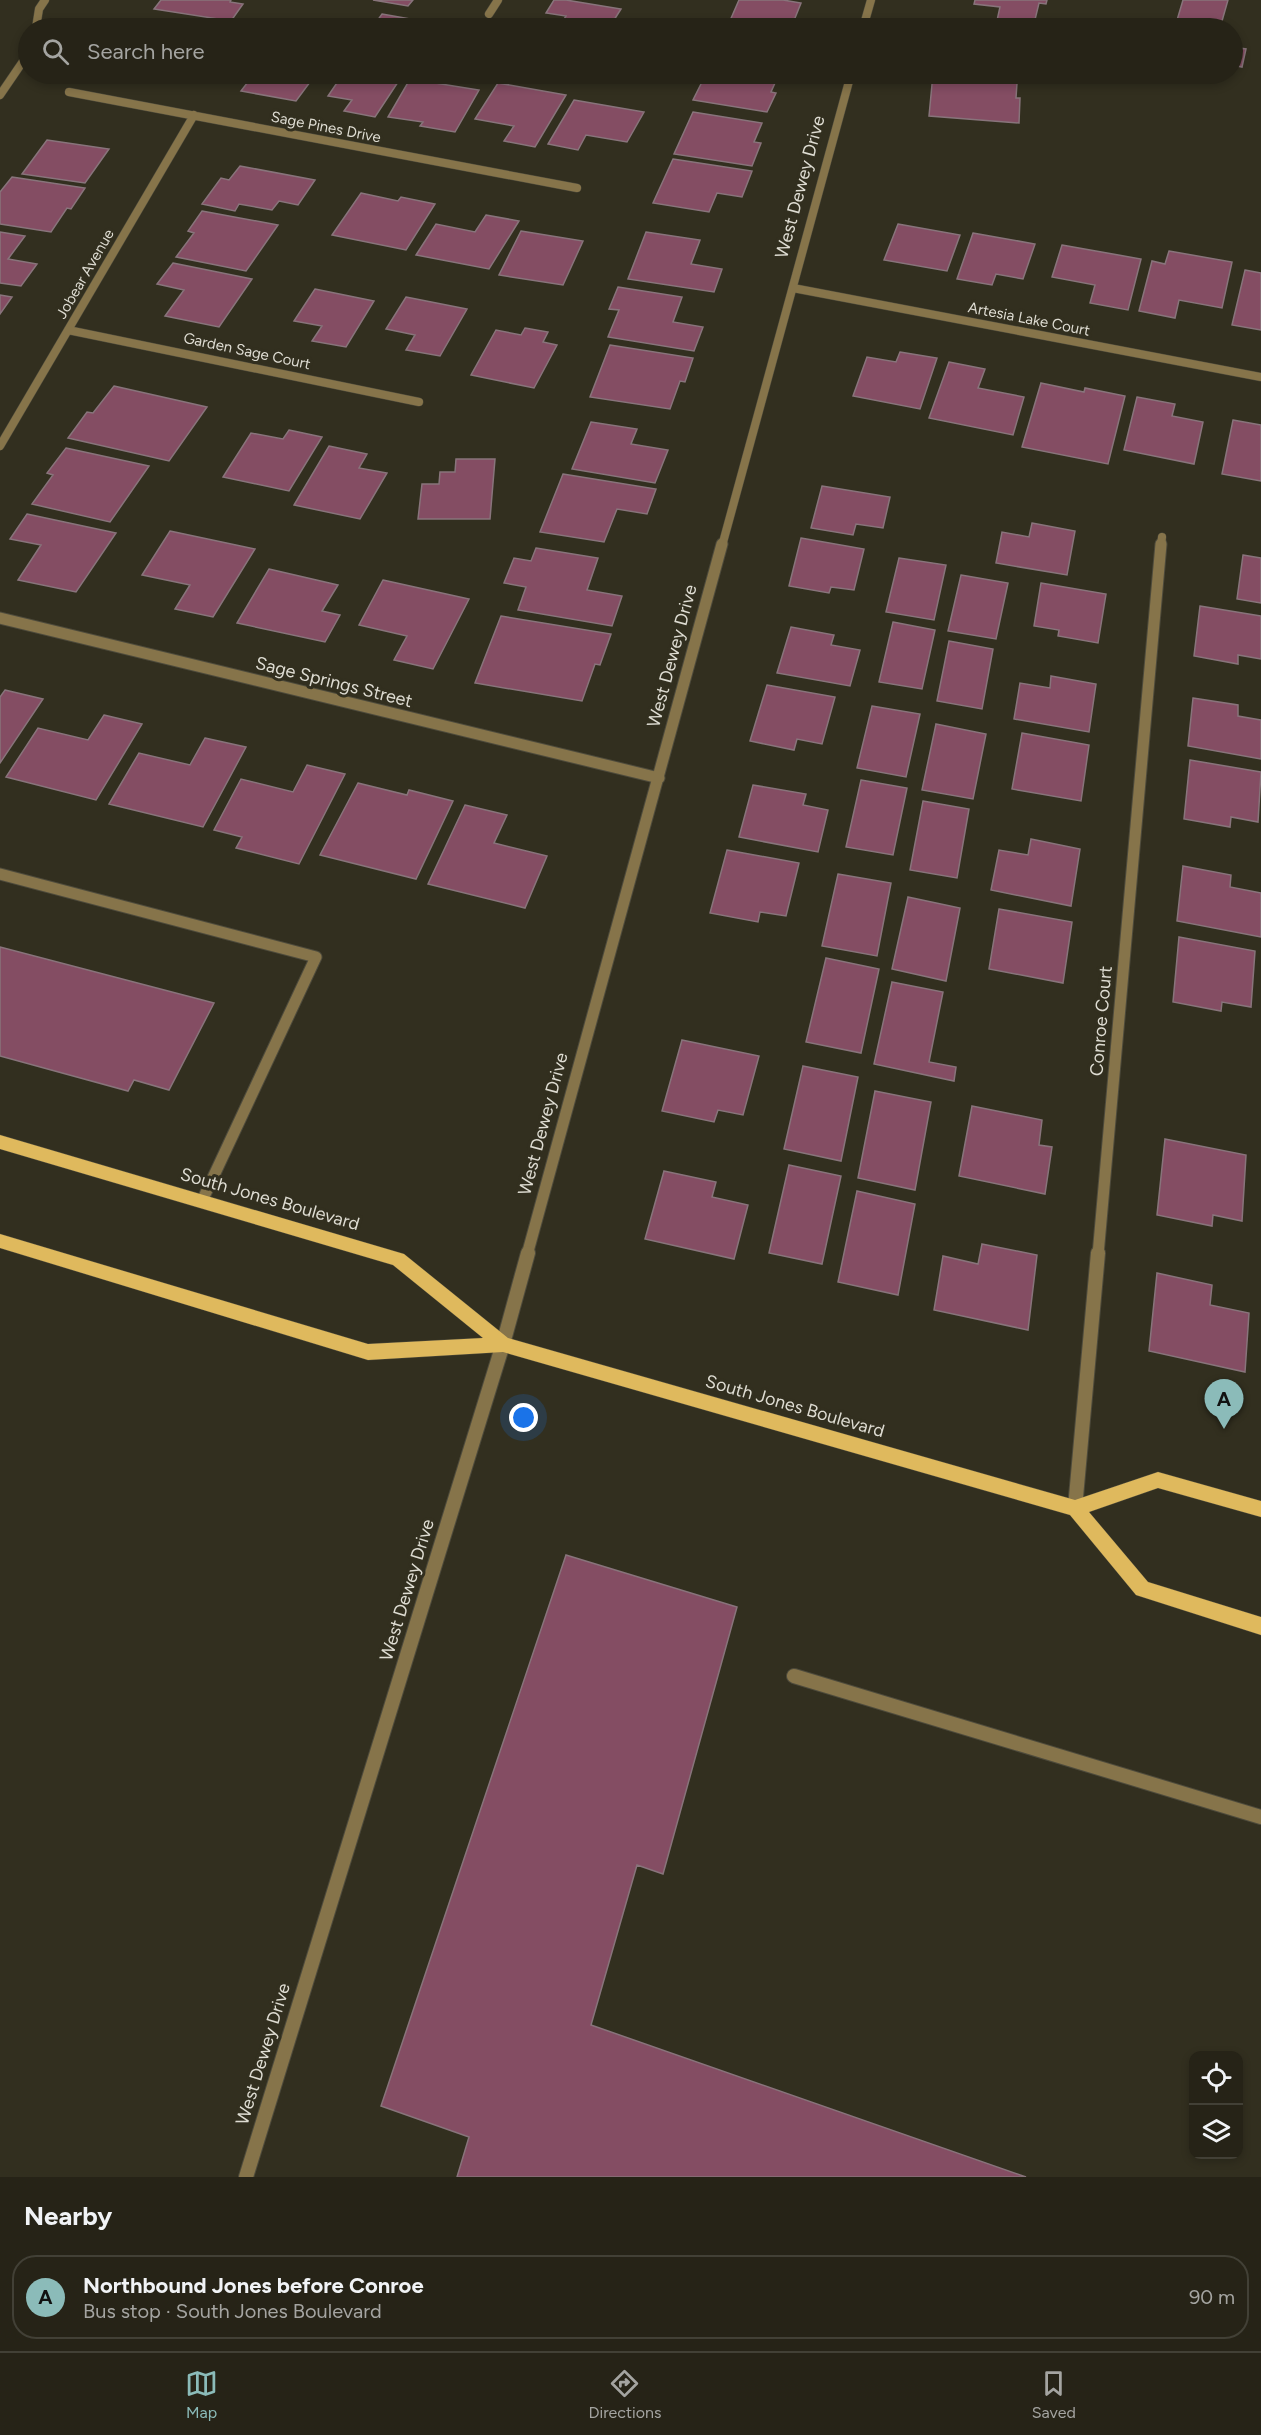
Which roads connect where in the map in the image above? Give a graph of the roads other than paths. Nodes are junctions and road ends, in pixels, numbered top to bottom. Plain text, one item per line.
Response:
1 (45, 0) edge
2 (498, 0) edge
3 (871, 0) edge
4 (489, 14) dead end
5 (38, 18) edge
6 (866, 18) edge
7 (18, 69) edge
8 (848, 84) edge
9 (69, 92) dead end
10 (0, 95) edge
11 (194, 115) junction
12 (577, 188) dead end
13 (793, 288) junction
14 (68, 330) junction
15 (1261, 377) edge
16 (419, 402) dead end
17 (0, 446) edge
18 (1162, 537) dead end
19 (0, 618) edge
20 (659, 778) junction
21 (0, 874) edge
22 (0, 1142) edge
23 (201, 1201) junction
24 (0, 1241) edge
25 (503, 1344) junction
26 (1075, 1508) junction
27 (1261, 1509) edge
28 (1261, 1626) edge
29 (794, 1676) dead end
30 (1261, 1817) edge
31 (246, 2177) edge

1 - 5 street
2 - 4 street
3 - 6 street
7 - 10 street
8 - 13 street, West Dewey Drive
9 - 11 street, Sage Pines Drive
11 - 12 street, Sage Pines Drive
11 - 14 street, Jobear Avenue
13 - 15 street, Artesia Lake Court
13 - 20 street, West Dewey Drive
14 - 16 street, Garden Sage Court
14 - 17 street, Jobear Avenue
18 - 26 street, Conroe Court
19 - 20 street, Sage Springs Street
20 - 25 street, West Dewey Drive
21 - 23 street
22 - 23 main road, South Jones Boulevard
23 - 25 main road, South Jones Boulevard
24 - 25 main road, South Jones Boulevard
25 - 26 main road, South Jones Boulevard
25 - 31 street, West Dewey Drive
26 - 27 main road
26 - 28 main road
29 - 30 street

